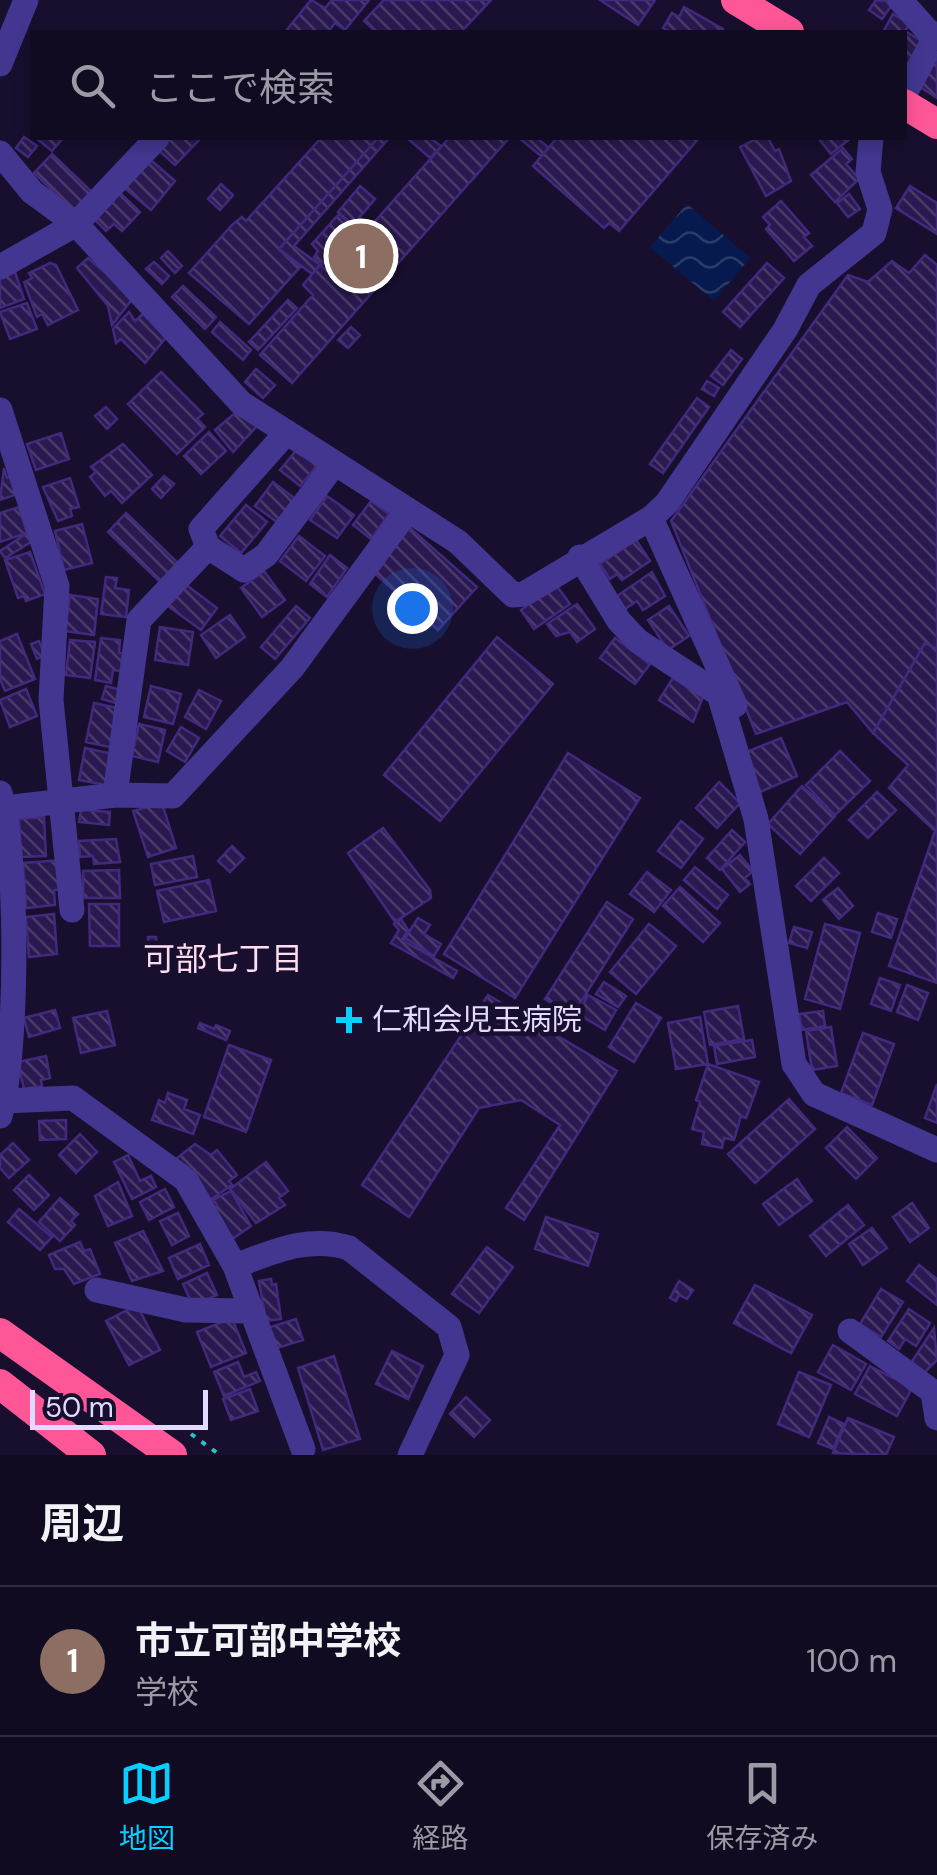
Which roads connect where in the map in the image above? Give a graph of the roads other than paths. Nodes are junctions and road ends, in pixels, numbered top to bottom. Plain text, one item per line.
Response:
1 (26, 0) edge
2 (736, 0) edge
3 (900, 0) edge
4 (786, 30) edge
5 (936, 36) edge
6 (0, 64) edge
7 (907, 89) edge
8 (907, 106) edge
9 (937, 124) edge
10 (155, 140) edge
11 (871, 140) edge
12 (0, 153) edge
13 (76, 224) junction
14 (0, 267) edge
15 (0, 410) edge
16 (287, 432) junction
17 (335, 463) junction
18 (408, 510) junction
19 (644, 522) junction
20 (208, 547) junction
21 (580, 557) junction
22 (719, 694) junction
23 (746, 732) dead end
24 (116, 795) junction
25 (2, 800) edge
26 (64, 800) junction
27 (72, 910) dead end
28 (6, 974) edge
29 (2, 1108) edge
30 (937, 1150) edge
31 (235, 1266) junction
32 (97, 1290) dead end
33 (250, 1311) junction
34 (850, 1331) dead end
35 (0, 1332) edge
36 (0, 1384) edge
37 (937, 1418) edge
38 (304, 1449) dead end
39 (91, 1455) edge
40 (172, 1455) edge
41 (410, 1455) edge

1 - 6 street
2 - 4 highway
3 - 5 street
5 - 7 street
8 - 9 highway
10 - 13 street
11 - 19 street
12 - 13 street
13 - 14 street
13 - 16 street
15 - 26 street
16 - 17 street
16 - 20 street
17 - 18 street
17 - 20 street
18 - 21 street
18 - 24 street
19 - 21 street
19 - 22 street
19 - 23 street
20 - 24 street
21 - 22 street
22 - 30 street
24 - 26 street
25 - 26 street
25 - 28 street
26 - 27 street
28 - 29 street
29 - 31 street
31 - 33 street
31 - 41 street
32 - 33 street
33 - 38 street
34 - 37 street
35 - 40 highway
36 - 39 highway

